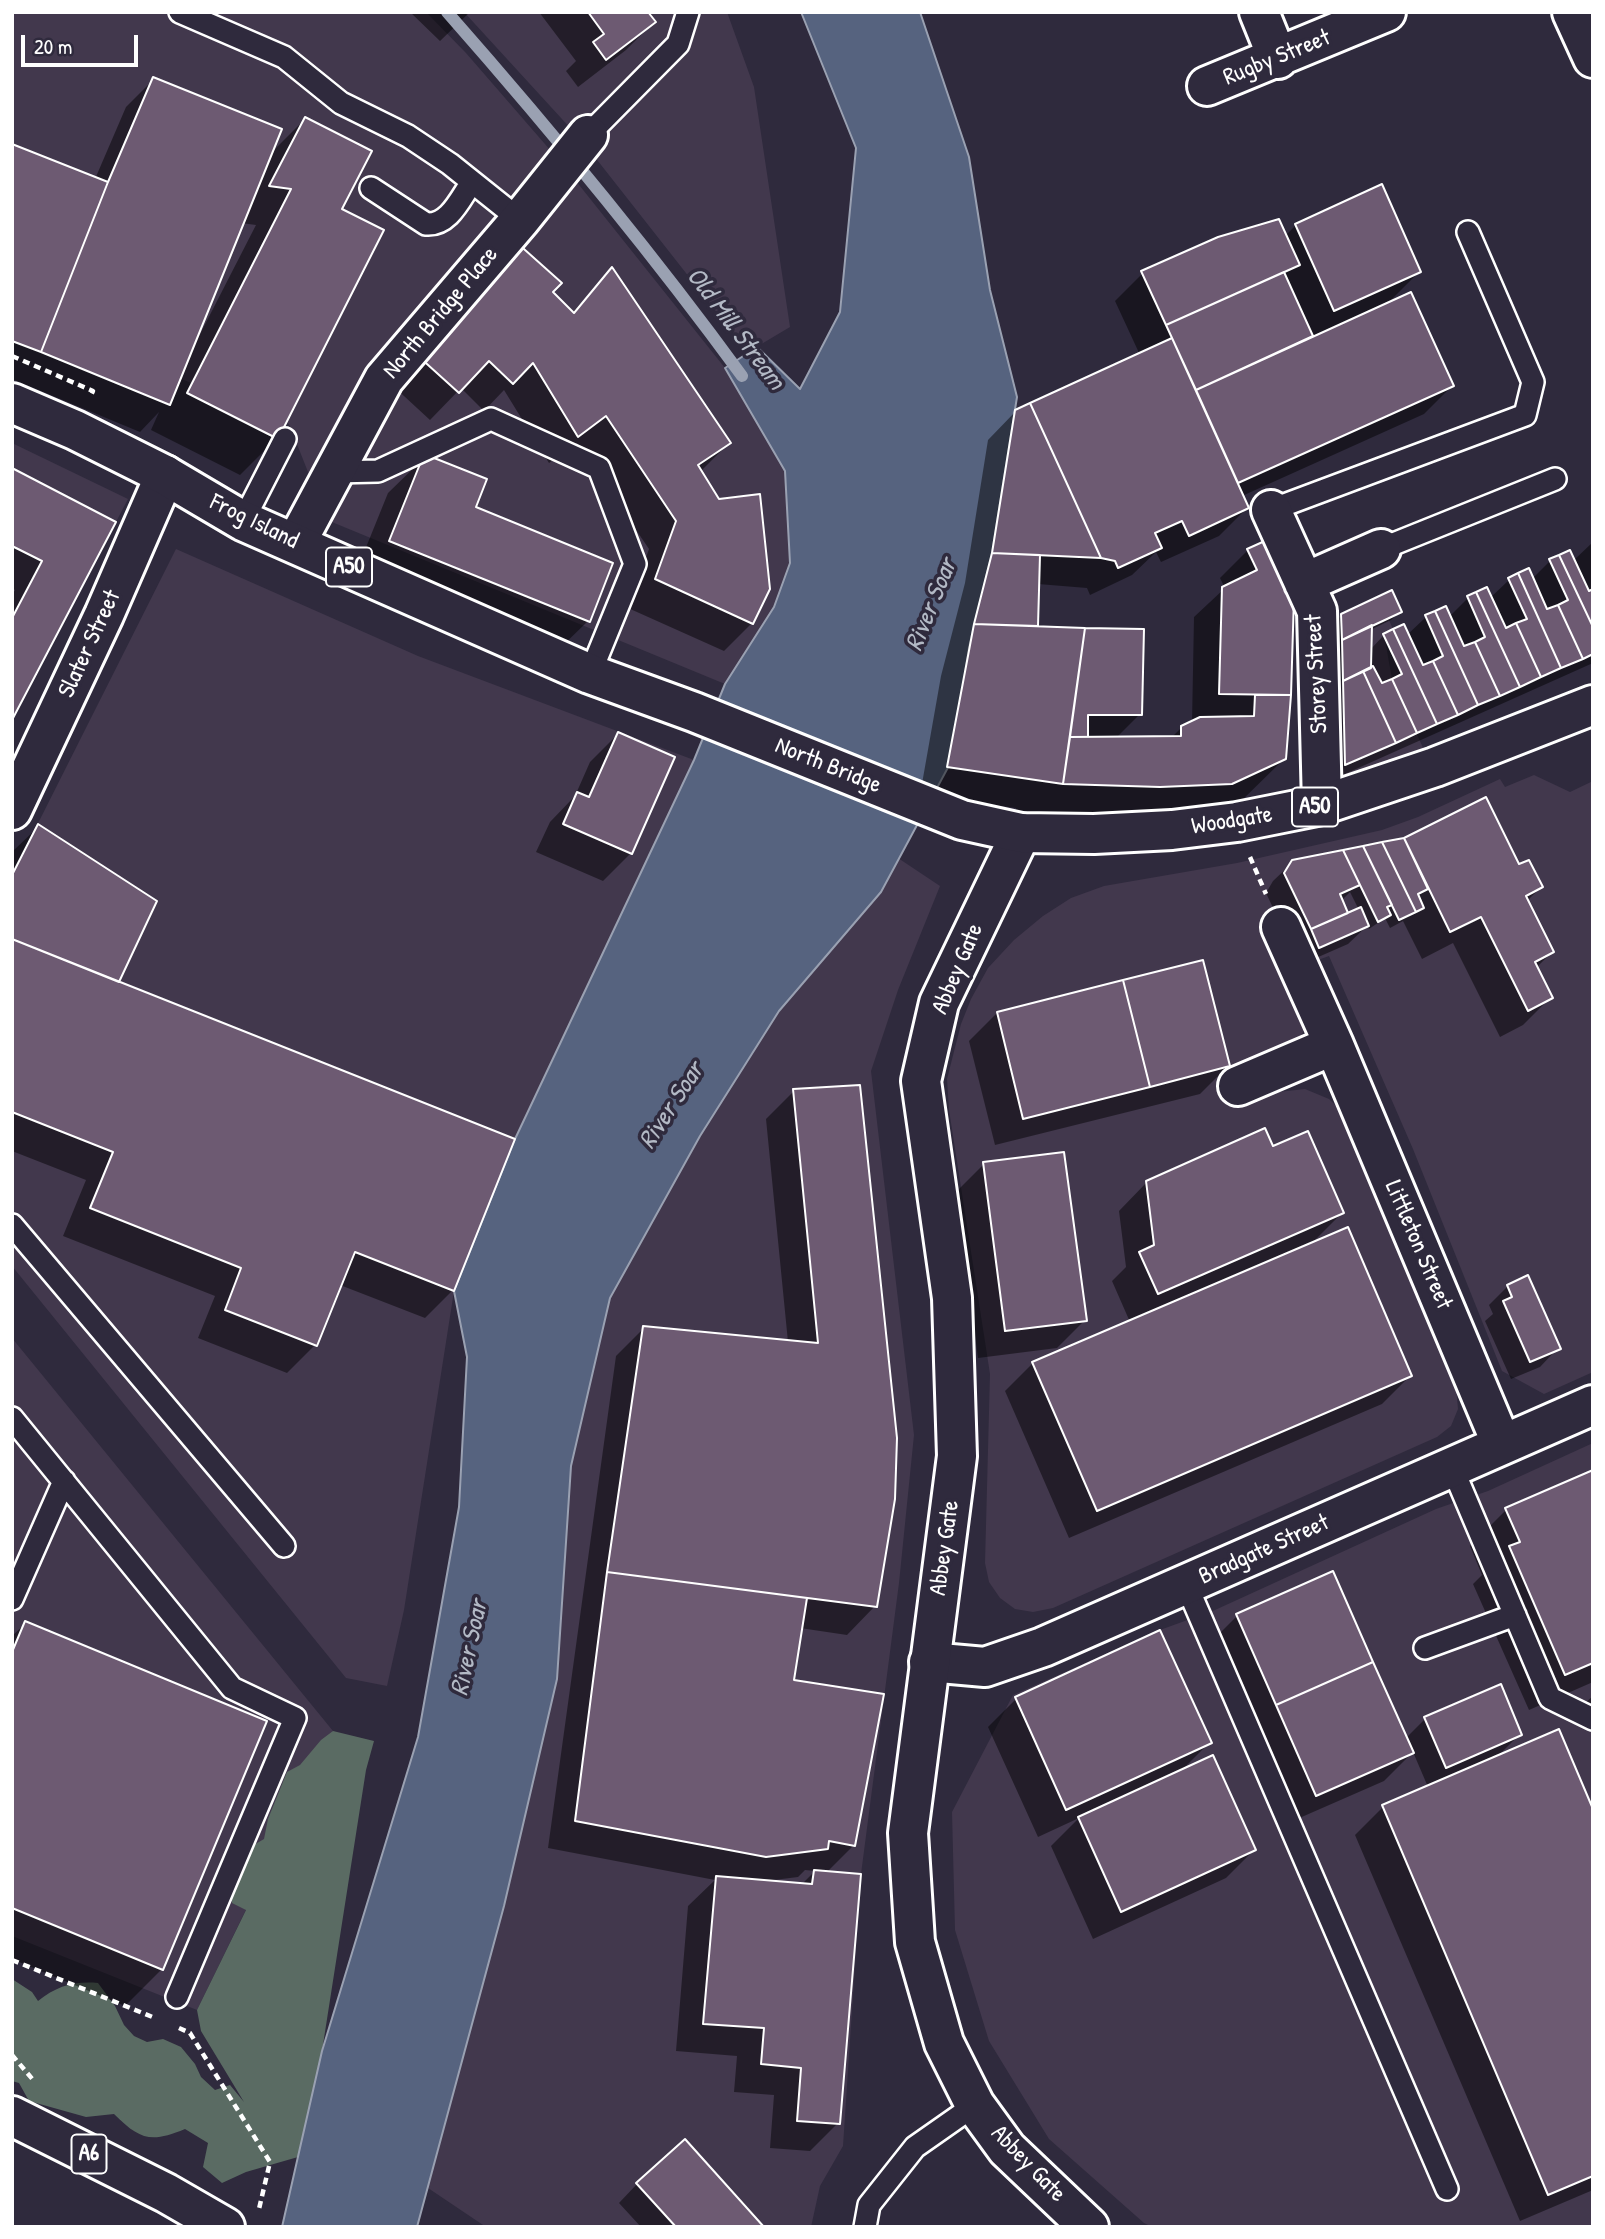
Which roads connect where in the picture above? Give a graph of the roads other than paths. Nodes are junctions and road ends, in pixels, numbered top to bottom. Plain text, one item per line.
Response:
1 (180, 12) edge
2 (688, 12) edge
3 (1259, 12) edge
4 (1386, 12) edge
5 (1573, 12) edge
6 (1593, 58) edge
7 (1278, 59) junction
8 (1207, 86) dead end
9 (578, 148) joint
10 (472, 181) junction
11 (371, 188) dead end
12 (520, 220) junction
13 (1468, 232) dead end
14 (12, 403) edge
15 (285, 439) dead end
16 (335, 472) junction
17 (165, 475) junction
18 (1555, 479) dead end
19 (1271, 510) joint
20 (243, 521) junction
21 (296, 543) junction
22 (1381, 549) joint
23 (1304, 583) junction
24 (590, 674) junction
25 (1593, 705) edge
26 (694, 712) joint
27 (1322, 805) junction
28 (12, 810) edge
29 (1021, 832) junction
30 (1281, 927) road end
31 (1334, 1045) junction
32 (1238, 1086) dead end
33 (12, 1225) edge
34 (1593, 1405) edge
35 (12, 1418) edge
36 (1502, 1445) junction
37 (1452, 1467) junction
38 (64, 1481) junction
39 (284, 1546) dead end
40 (1186, 1584) junction
41 (12, 1599) edge
42 (1514, 1615) junction
43 (1425, 1648) dead end
44 (929, 1662) junction
45 (1593, 1719) edge
46 (177, 1997) dead end
47 (975, 2105) junction
48 (12, 2116) edge
49 (1447, 2189) dead end
50 (243, 2222) edge
51 (865, 2227) edge
52 (1089, 2227) edge

1 - 10 lane
2 - 9 lane
3 - 7 street
4 - 7 street, Rugby Street
5 - 6 street
7 - 8 street, Rugby Street
9 - 12 street, North Bridge Place
10 - 11 lane
10 - 12 lane
12 - 16 street, North Bridge Place
13 - 19 lane
14 - 17 street, Frog Island / A50
15 - 20 lane
16 - 21 street, North Bridge Place
16 - 24 lane
17 - 20 street, Frog Island / A50
17 - 28 street, Slater Street
18 - 22 lane
19 - 23 street, Storey Street
20 - 21 street, Frog Island / A50
21 - 24 street, Frog Island / A50
22 - 23 street
23 - 27 street, Storey Street
24 - 26 street, Frog Island / A50
25 - 27 street, Woodgate / A50
26 - 29 street, North Bridge / A50
27 - 29 street, Woodgate / A50
29 - 44 street, Abbey Gate
30 - 31 street, Littleton Street
31 - 32 street
31 - 36 street, Littleton Street
33 - 39 lane
34 - 36 street, Bradgate Street
35 - 38 lane
36 - 37 street, Bradgate Street
37 - 40 street, Bradgate Street
37 - 42 lane
38 - 41 lane
38 - 46 lane
40 - 44 street, Bradgate Street
40 - 49 lane
42 - 43 lane
42 - 45 lane
44 - 47 street, Abbey Gate
47 - 51 lane
47 - 52 street, Abbey Gate
48 - 50 street, A6

